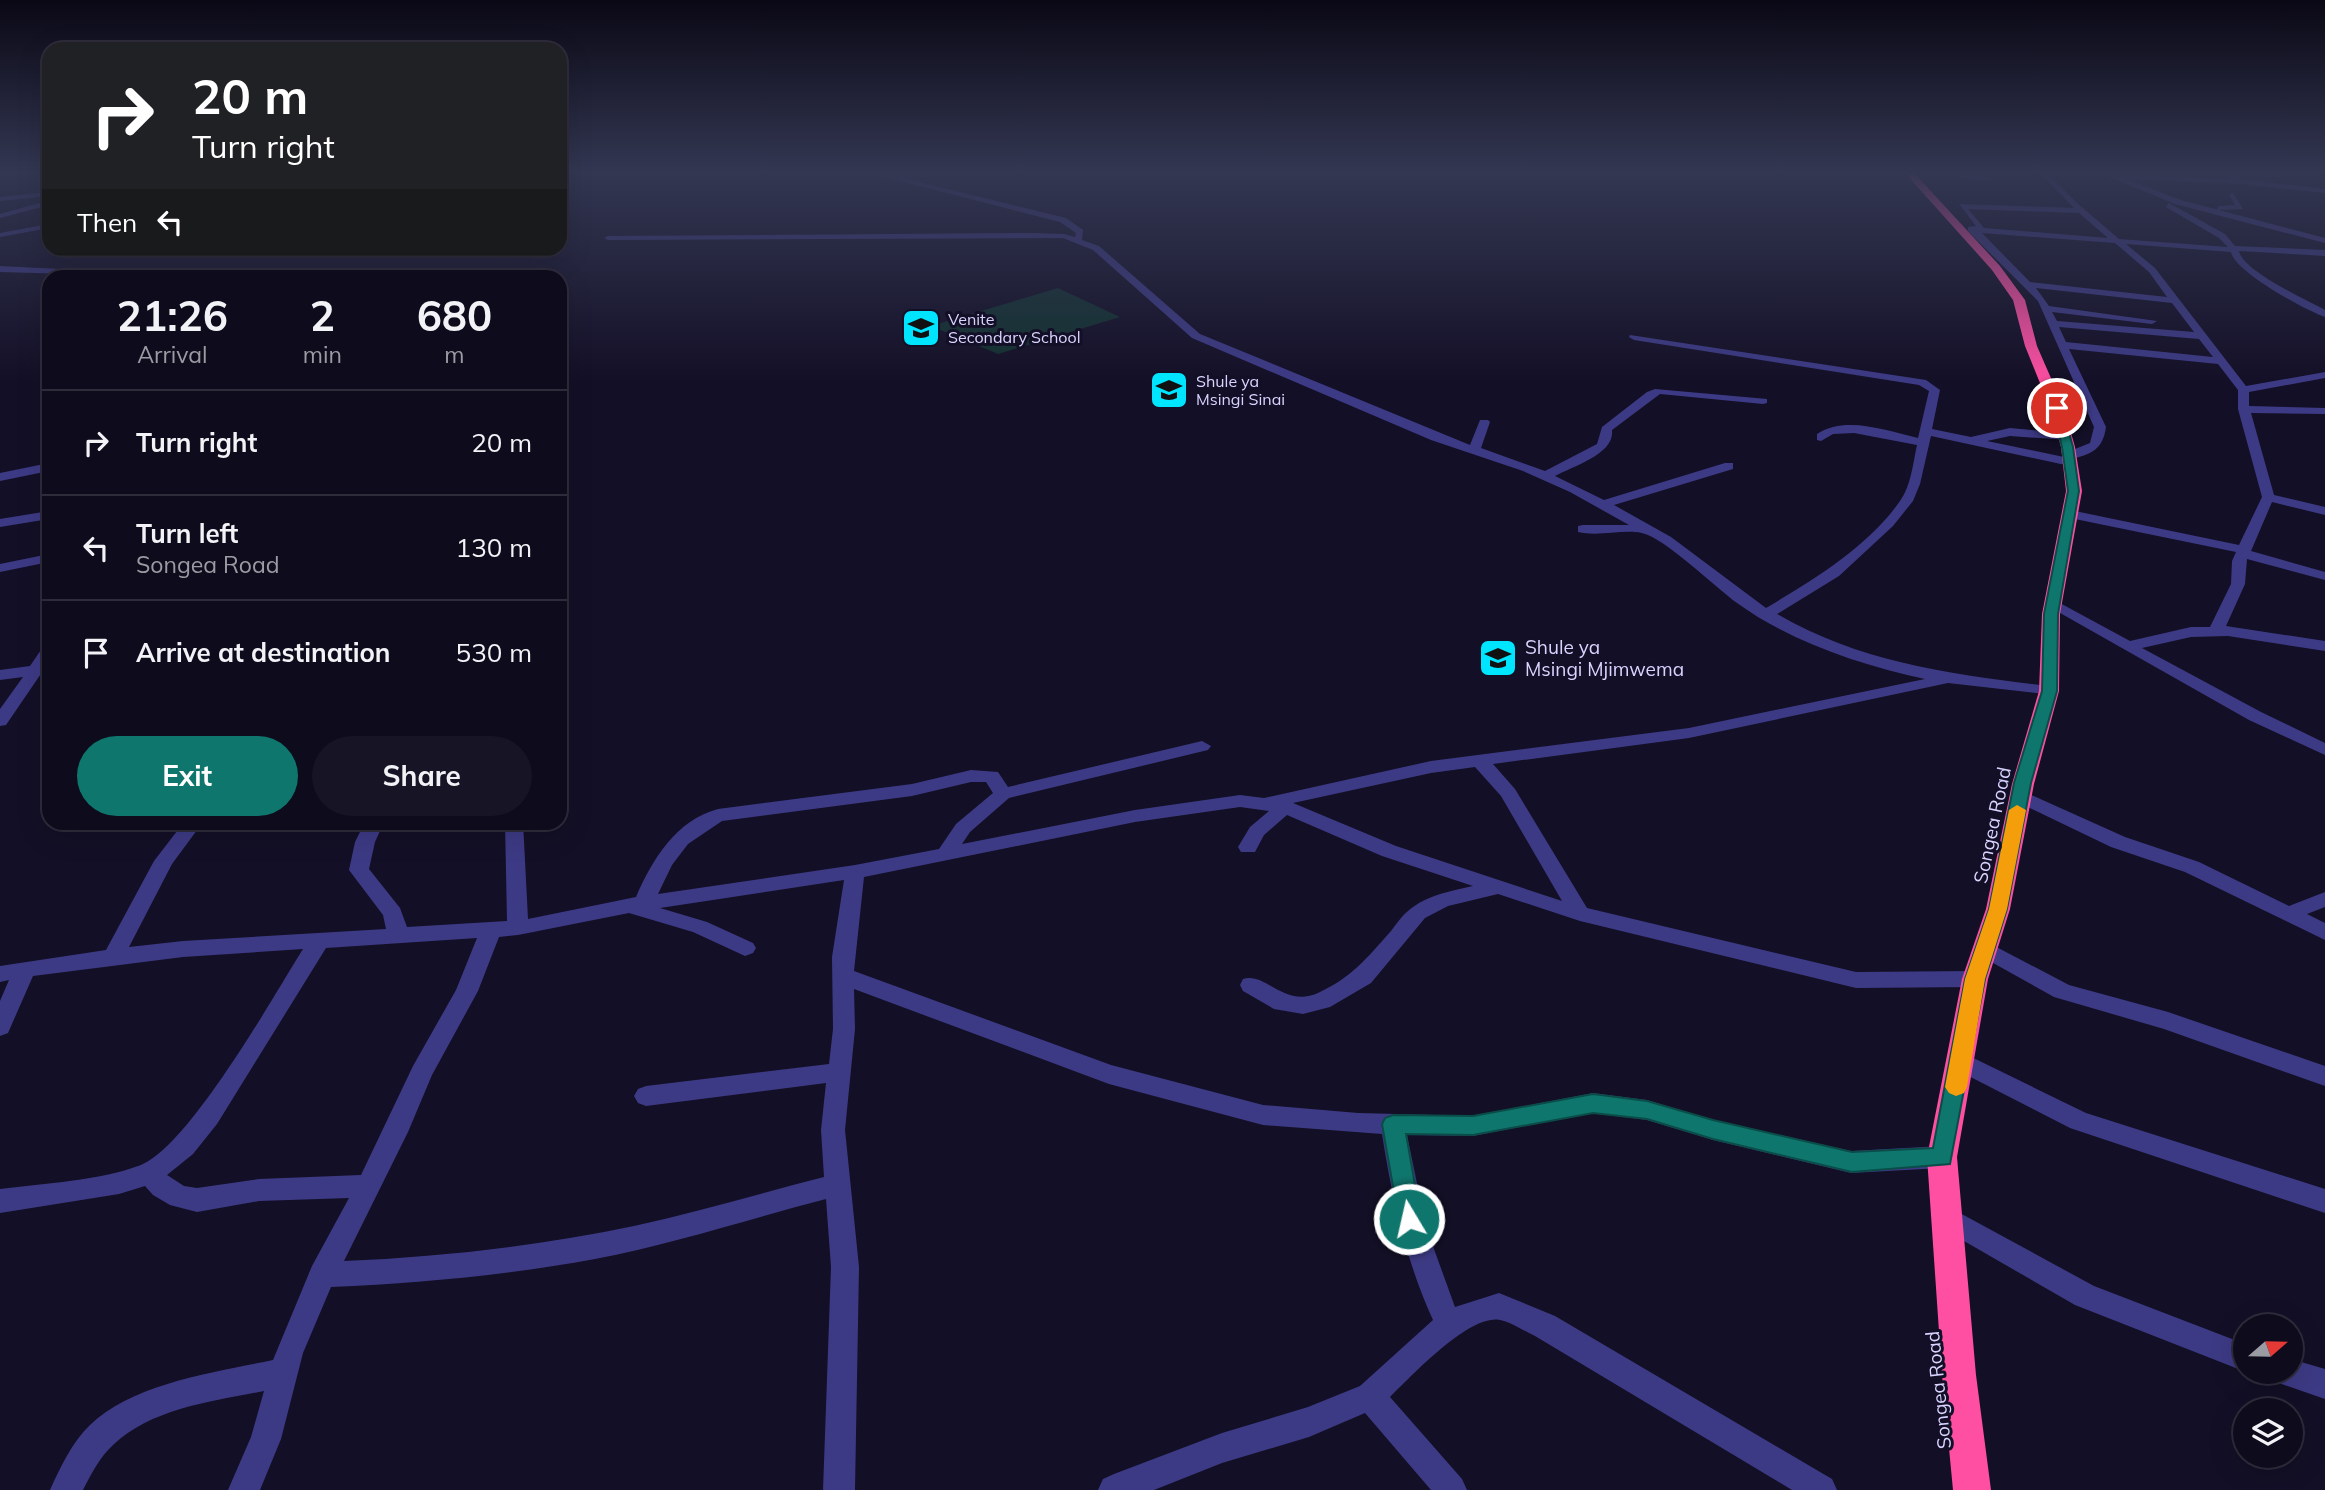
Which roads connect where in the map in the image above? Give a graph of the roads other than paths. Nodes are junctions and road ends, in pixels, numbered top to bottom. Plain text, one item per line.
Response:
1 (1088, 244) edge
2 (1980, 244) edge
3 (1985, 244) edge
4 (2121, 244) edge
5 (2144, 244) edge
6 (2228, 244) edge
7 (2233, 249) junction
8 (2296, 251) junction
9 (2325, 253) edge
10 (2325, 262) edge
11 (0, 269) edge
12 (42, 271) edge
13 (2029, 285) junction
14 (2173, 300) junction
15 (2046, 308) junction
16 (2325, 313) edge
17 (2152, 321) dead end
18 (2053, 324) junction
19 (2203, 336) junction
20 (1634, 337) dead end
21 (2062, 345) junction
22 (2222, 361) junction
23 (2325, 374) edge
24 (2243, 390) junction
25 (1763, 401) dead end
26 (2244, 409) junction
27 (2325, 411) edge
28 (1484, 422) dead end
29 (1821, 437) dead end
30 (1922, 437) junction
31 (1969, 442) junction
32 (1474, 450) junction
33 (2068, 452) junction
34 (1729, 466) dead end
35 (42, 468) edge
36 (1545, 476) junction
37 (0, 477) edge
38 (2268, 497) junction
39 (1604, 504) junction
40 (2325, 511) edge
41 (2070, 513) junction
42 (42, 516) edge
43 (0, 523) edge
44 (1583, 529) dead end
45 (1648, 529) junction
46 (2244, 552) junction
47 (42, 559) edge
48 (0, 568) edge
49 (2325, 576) edge
50 (2053, 605) junction
51 (1766, 614) junction
52 (2216, 631) junction
53 (2129, 646) junction
54 (2325, 646) edge
55 (42, 659) edge
56 (34, 670) junction
57 (0, 675) edge
58 (1950, 679) junction
59 (2049, 691) junction
60 (0, 721) edge
61 (1202, 746) dead end
62 (2325, 750) edge
63 (1479, 760) junction
64 (1003, 794) junction
65 (2020, 796) junction
66 (1276, 805) junction
67 (188, 830) edge
68 (371, 830) edge
69 (514, 830) edge
70 (1248, 848) dead end
71 (943, 856) junction
72 (855, 872) junction
73 (1496, 888) junction
74 (2325, 899) edge
75 (638, 905) junction
76 (2291, 913) junction
77 (1580, 914) junction
78 (492, 928) junction
79 (518, 928) junction
80 (2325, 932) edge
81 (398, 934) junction
82 (320, 940) junction
83 (745, 948) dead end
84 (1985, 949) junction
85 (113, 957) junction
86 (24, 969) junction
87 (0, 974) edge
88 (844, 976) junction
89 (1975, 979) junction
90 (1251, 985) dead end
91 (0, 1027) edge
92 (1961, 1061) junction
93 (837, 1072) junction
94 (2325, 1076) edge
95 (646, 1097) dead end
96 (1393, 1124) junction
97 (1942, 1157) junction
98 (150, 1174) junction
99 (836, 1185) junction
100 (367, 1186) junction
101 (0, 1201) edge
102 (2325, 1201) edge
103 (1947, 1218) junction
104 (322, 1275) junction
105 (1450, 1326) junction
106 (2233, 1353) edge
107 (285, 1371) junction
108 (2303, 1377) edge
109 (2325, 1384) edge
110 (1370, 1396) junction
111 (1132, 1487) edge
112 (66, 1490) edge
113 (244, 1490) edge
114 (839, 1490) edge
115 (1451, 1490) edge
116 (1821, 1490) edge
117 (1972, 1490) edge

1 - 32 street
2 - 33 highway, Songea Road
3 - 13 street
4 - 14 street
5 - 7 street
6 - 7 street
7 - 8 street
7 - 16 street
8 - 9 street
8 - 10 street
11 - 12 street
13 - 14 street
13 - 15 street
14 - 19 street
15 - 17 street
15 - 18 street
18 - 19 street
18 - 21 street
19 - 22 street
20 - 30 street
21 - 22 street
21 - 33 street
22 - 24 street
23 - 24 street
24 - 26 street
25 - 36 street
26 - 27 street
26 - 38 street
28 - 32 street
29 - 30 street
30 - 31 street
30 - 51 street
31 - 33 street
31 - 33 street
32 - 36 street
33 - 41 highway, Songea Road
34 - 39 street
35 - 37 street
36 - 39 street
38 - 40 street
38 - 46 street
39 - 45 street
41 - 46 street
41 - 50 highway, Songea Road
42 - 43 street
44 - 45 street
45 - 51 street
46 - 49 street
46 - 52 street
47 - 48 street
50 - 53 street
50 - 59 highway, Songea Road
51 - 58 street
52 - 53 street
52 - 54 street
53 - 62 street
55 - 56 street
56 - 57 street
56 - 60 street
58 - 59 street
58 - 63 street
59 - 65 highway, Songea Road
61 - 64 street
63 - 66 street
63 - 77 street
64 - 71 street
64 - 75 street
65 - 76 street
65 - 84 highway, Songea Road
66 - 70 street
66 - 71 street
66 - 73 street
67 - 85 street
68 - 81 street
69 - 79 street
71 - 72 street
72 - 75 street
72 - 88 street
73 - 77 street
73 - 90 street
74 - 76 street
75 - 79 street
75 - 83 street
76 - 80 street
77 - 89 street
78 - 79 street
78 - 81 street
78 - 100 street
81 - 82 street
82 - 85 street
82 - 98 street
84 - 89 highway, Songea Road
84 - 94 street
85 - 86 street
86 - 87 street
86 - 91 street
88 - 93 street
88 - 96 street
89 - 92 highway, Songea Road
92 - 97 highway, Songea Road
92 - 102 street
93 - 95 street
93 - 99 street
96 - 97 street
96 - 105 street
97 - 103 highway, Songea Road
98 - 100 street
98 - 101 street
99 - 104 street
99 - 114 street
100 - 104 street
103 - 106 street
103 - 117 highway, Songea Road
104 - 107 street
105 - 110 street
105 - 116 street
107 - 112 street
107 - 113 street
108 - 109 street
110 - 111 street
110 - 115 street

